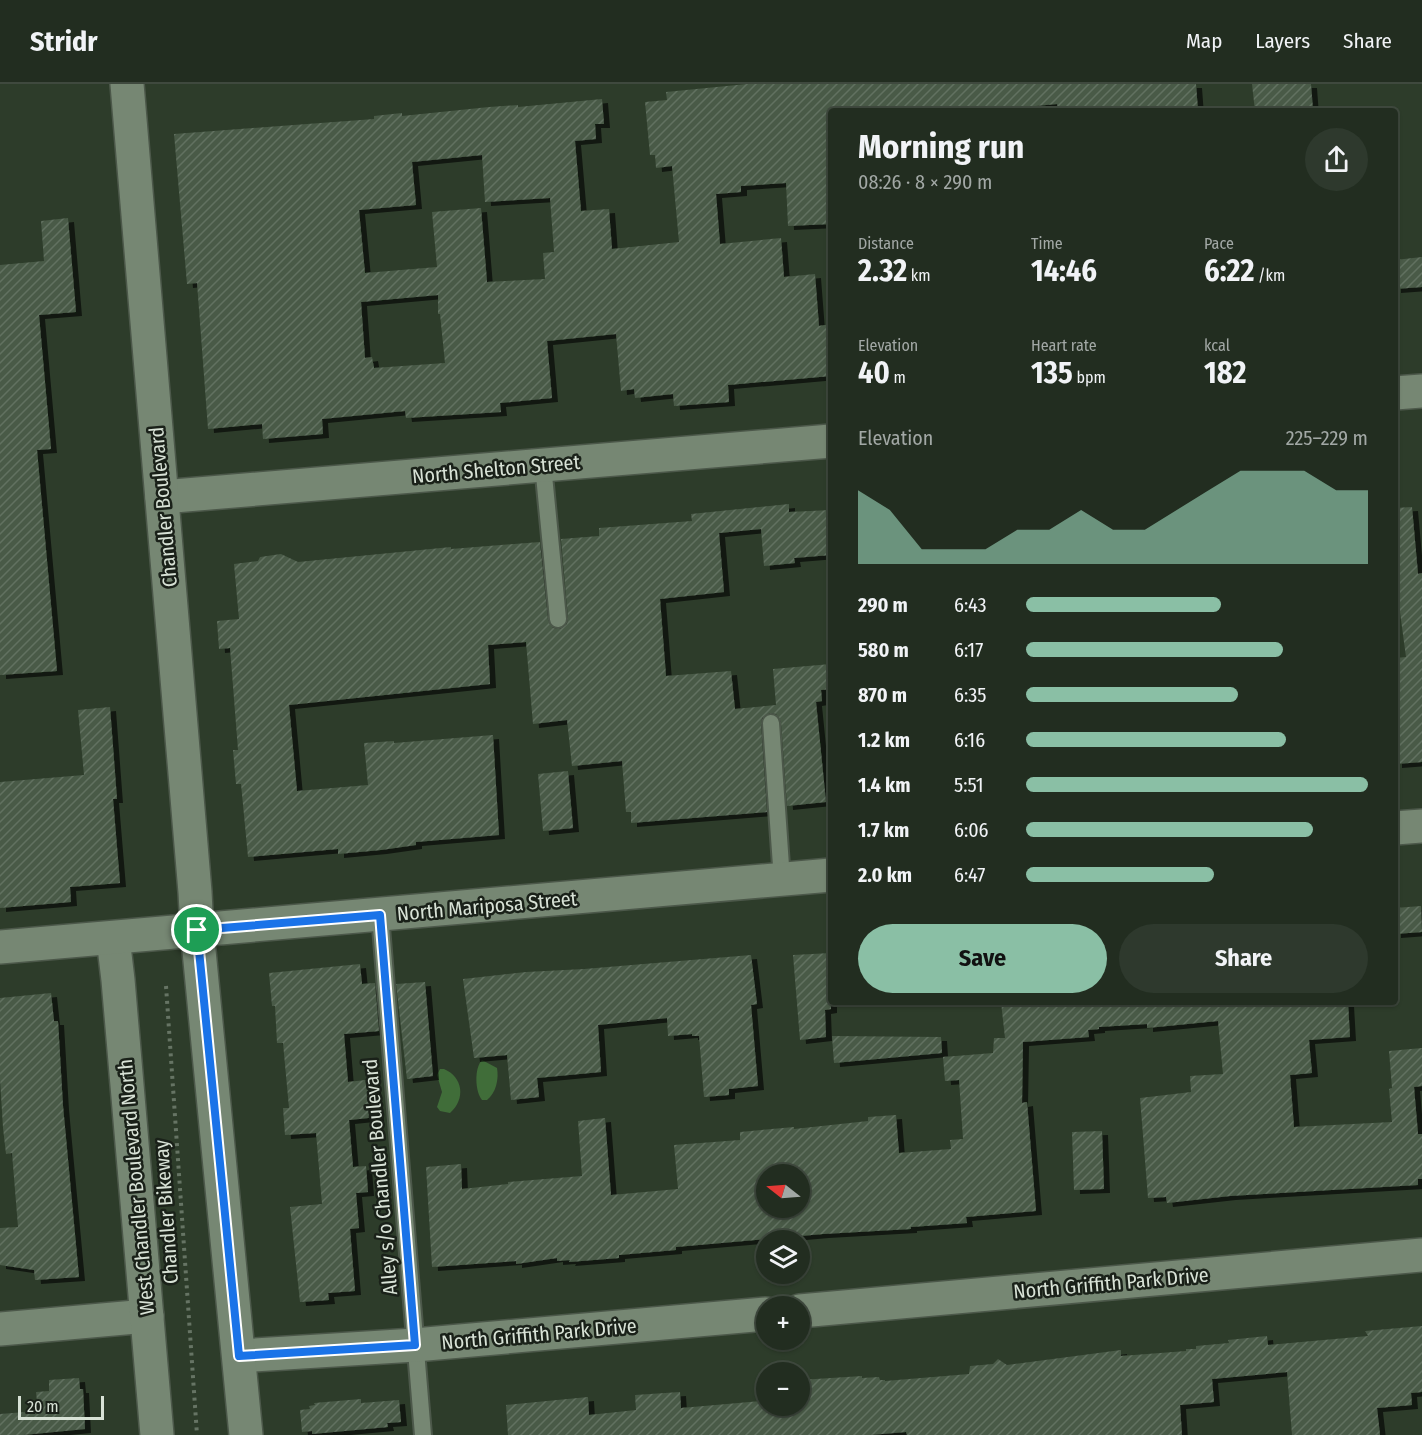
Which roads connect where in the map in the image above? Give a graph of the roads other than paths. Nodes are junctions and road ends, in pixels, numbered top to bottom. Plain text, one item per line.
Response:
1 (127, 84) edge
2 (1422, 391) edge
3 (1398, 393) edge
4 (828, 441) edge
5 (543, 465) junction
6 (162, 497) junction
7 (558, 619) dead end
8 (771, 723) dead end
9 (1422, 826) edge
10 (1398, 828) edge
11 (828, 875) edge
12 (782, 880) junction
13 (380, 915) junction
14 (197, 930) junction
15 (113, 938) junction
16 (0, 947) edge
17 (1422, 1255) edge
18 (810, 1310) edge
19 (756, 1315) edge
20 (147, 1316) junction
21 (0, 1329) edge
22 (415, 1345) junction
23 (239, 1356) junction
24 (157, 1435) edge
25 (246, 1435) edge
26 (423, 1435) edge

1 - 6 street, Chandler Boulevard
2 - 3 street
4 - 5 street, North Shelton Street
5 - 6 street, North Shelton Street
5 - 7 lane
6 - 14 street, Chandler Boulevard
8 - 12 lane
9 - 10 street
11 - 12 street, North Mariposa Street
12 - 13 street, North Mariposa Street
13 - 14 street, North Mariposa Street
13 - 22 lane, Alley s/o Chandler Boulevard
14 - 15 street, North Mariposa Street
14 - 23 street, Chandler Boulevard
15 - 16 street, North Mariposa Street
15 - 20 street, West Chandler Boulevard North
17 - 18 street, North Griffith Park Drive
19 - 22 street, North Griffith Park Drive
20 - 21 street
20 - 24 street, West Chandler Boulevard North
22 - 23 street, North Griffith Park Drive
22 - 26 lane, Alley s/o Chandler Boulevard
23 - 25 street, Chandler Boulevard

